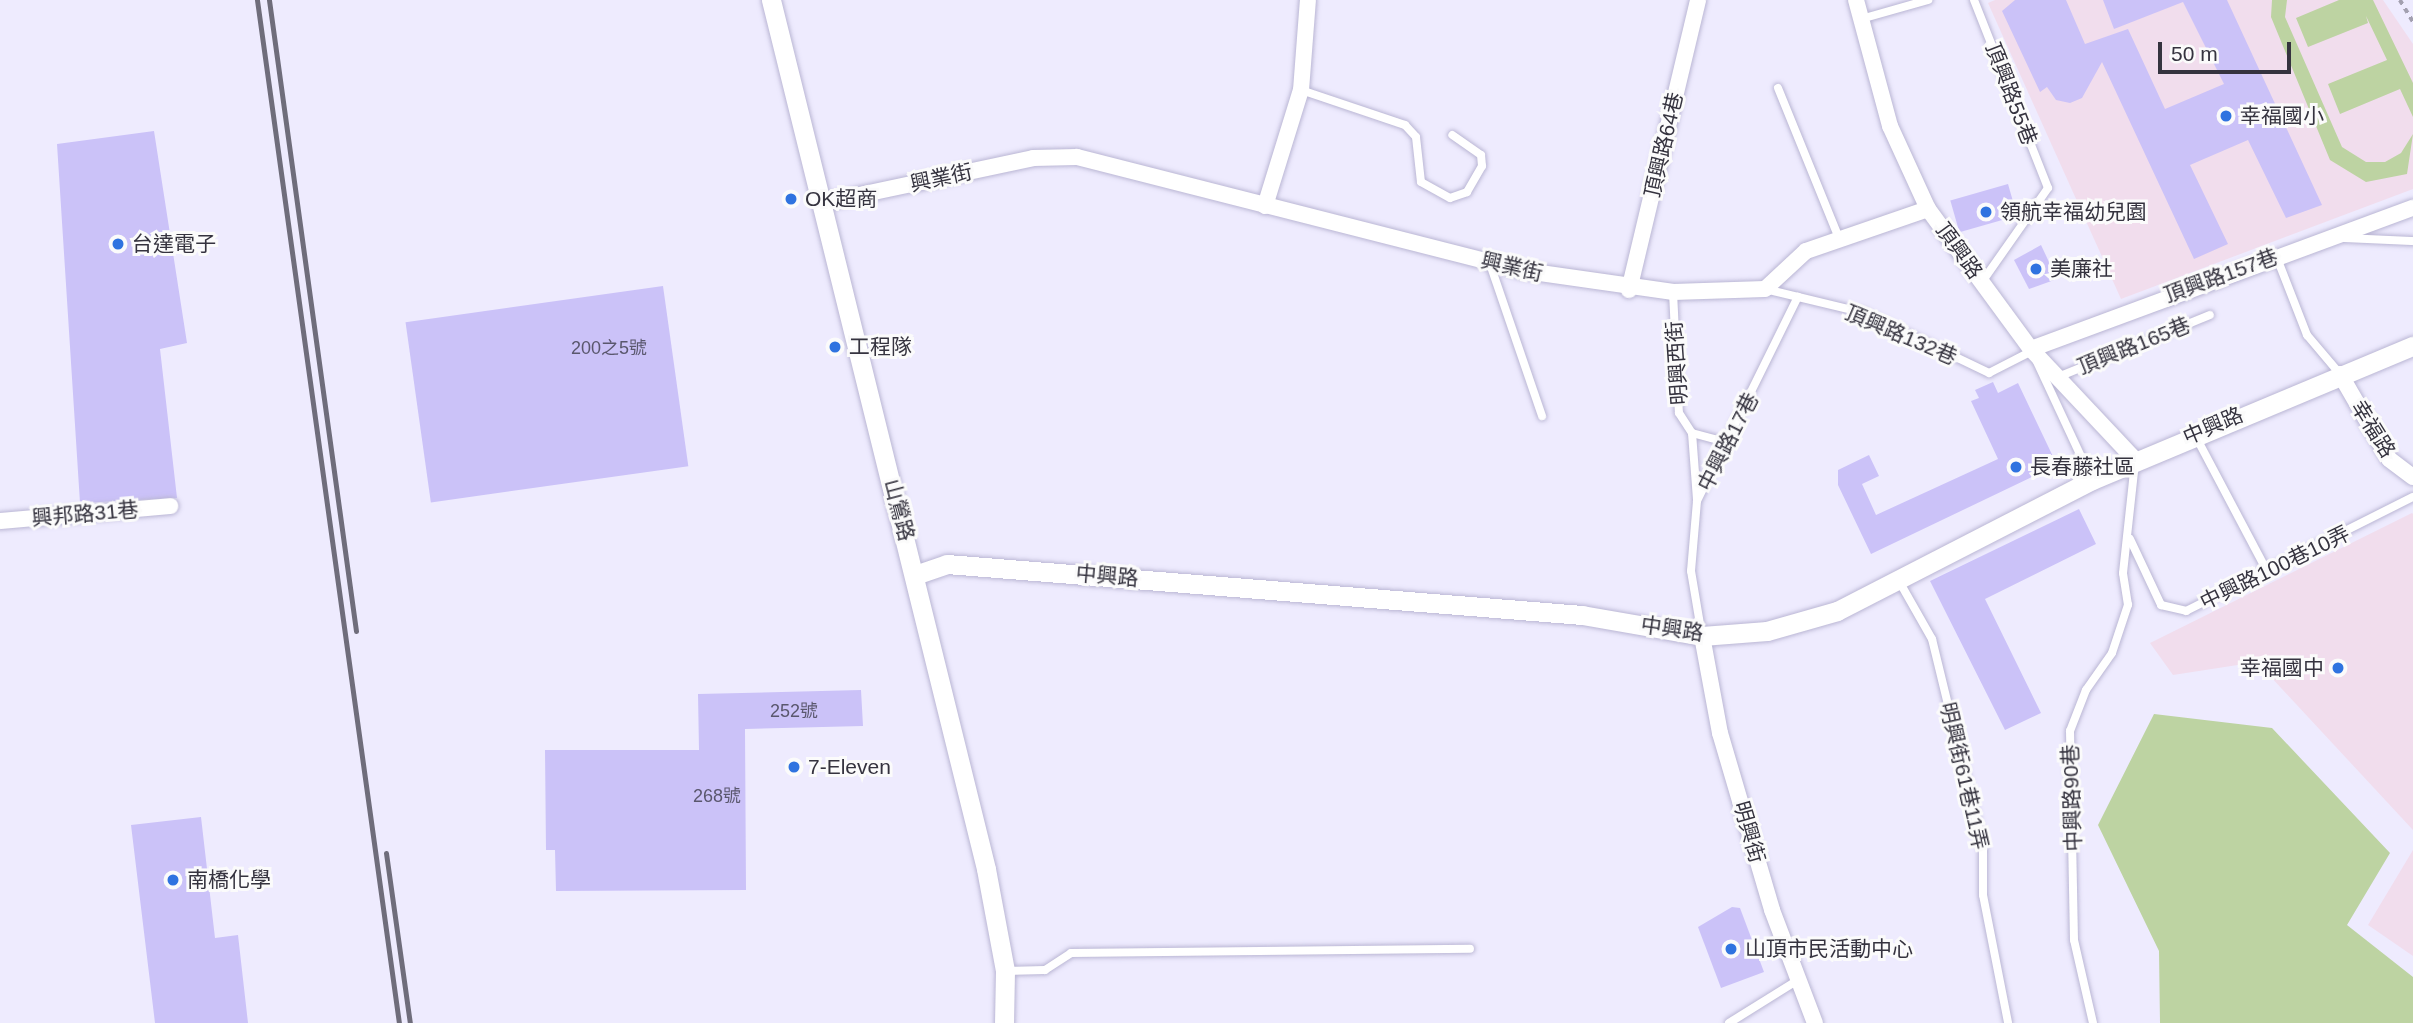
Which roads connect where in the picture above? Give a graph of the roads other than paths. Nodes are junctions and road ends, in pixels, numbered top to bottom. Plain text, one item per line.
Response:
1 (771, 0) edge
2 (1308, 0) edge
3 (1698, 0) edge
4 (1856, 0) edge
5 (1928, 0) edge
6 (1974, 0) edge
7 (1861, 19) junction
8 (1778, 88) dead end
9 (1301, 90) junction
10 (1452, 135) dead end
11 (822, 203) junction
12 (1265, 206) junction
13 (2413, 208) edge
14 (1928, 209) junction
15 (2328, 238) junction
16 (1840, 241) junction
17 (2413, 241) edge
18 (2276, 255) junction
19 (1489, 261) junction
20 (1982, 282) junction
21 (1765, 289) junction
22 (1629, 290) junction
23 (1673, 292) junction
24 (1798, 297) junction
25 (2210, 315) dead end
26 (2413, 346) edge
27 (2031, 349) junction
28 (2340, 374) junction
29 (2058, 377) junction
30 (1542, 416) dead end
31 (1692, 433) junction
32 (2194, 434) junction
33 (1730, 443) junction
34 (2136, 461) junction
35 (2413, 477) edge
36 (2092, 480) junction
37 (2413, 496) edge
38 (1697, 501) junction
39 (170, 506) dead end
40 (0, 521) edge
41 (2130, 539) junction
42 (2268, 573) junction
43 (915, 575) junction
44 (1898, 579) junction
45 (1702, 636) junction
46 (1470, 950) dead end
47 (1005, 971) junction
48 (1798, 980) junction
49 (1004, 1023) edge
50 (1729, 1023) edge
51 (1815, 1023) edge
52 (2008, 1023) edge
53 (2093, 1023) edge

1 - 11 street, 山鶯路
2 - 9 street
3 - 22 street, 頂興路64巷
4 - 7 street, 頂興路
5 - 7 lane
6 - 20 lane, 頂興路55巷
7 - 14 street, 頂興路
8 - 16 lane
9 - 10 lane
9 - 12 street
11 - 12 street, 興業街
11 - 43 street, 山鶯路
12 - 19 street, 興業街
13 - 15 street, 頂興路157巷
14 - 16 street
14 - 20 street, 頂興路
15 - 17 lane
15 - 18 street, 頂興路157巷
16 - 21 street
18 - 27 street, 頂興路157巷
18 - 28 lane
19 - 22 street, 興業街
19 - 30 lane
20 - 27 street, 頂興路
21 - 23 street, 興業街
21 - 24 lane, 頂興路132巷
22 - 23 street, 興業街
23 - 31 lane, 明興西街
24 - 27 lane, 頂興路132巷
24 - 33 lane, 中興路17巷
25 - 29 lane, 頂興路165巷
26 - 28 street, 中興路
27 - 29 street, 頂興路
27 - 36 lane
28 - 32 street, 中興路
28 - 35 street, 幸福路
29 - 34 street, 頂興路
31 - 33 lane, 明興西街
31 - 38 lane
32 - 34 street, 中興路
32 - 42 lane
33 - 38 lane, 中興路17巷
34 - 36 street, 中興路
34 - 41 lane, 中興路90巷
36 - 44 street, 中興路
37 - 42 lane, 中興路100巷10弄
38 - 45 lane, 中興路17巷
39 - 40 street, 興邦路31巷
41 - 42 lane, 中興路100巷10弄
41 - 53 lane, 中興路90巷
43 - 45 street, 中興路
43 - 47 street, 山鶯路
44 - 45 street, 中興路
44 - 52 lane, 明興街61巷11弄
45 - 48 street, 明興街
46 - 47 lane
47 - 49 street, 山鶯路
48 - 50 lane
48 - 51 street, 明興街

